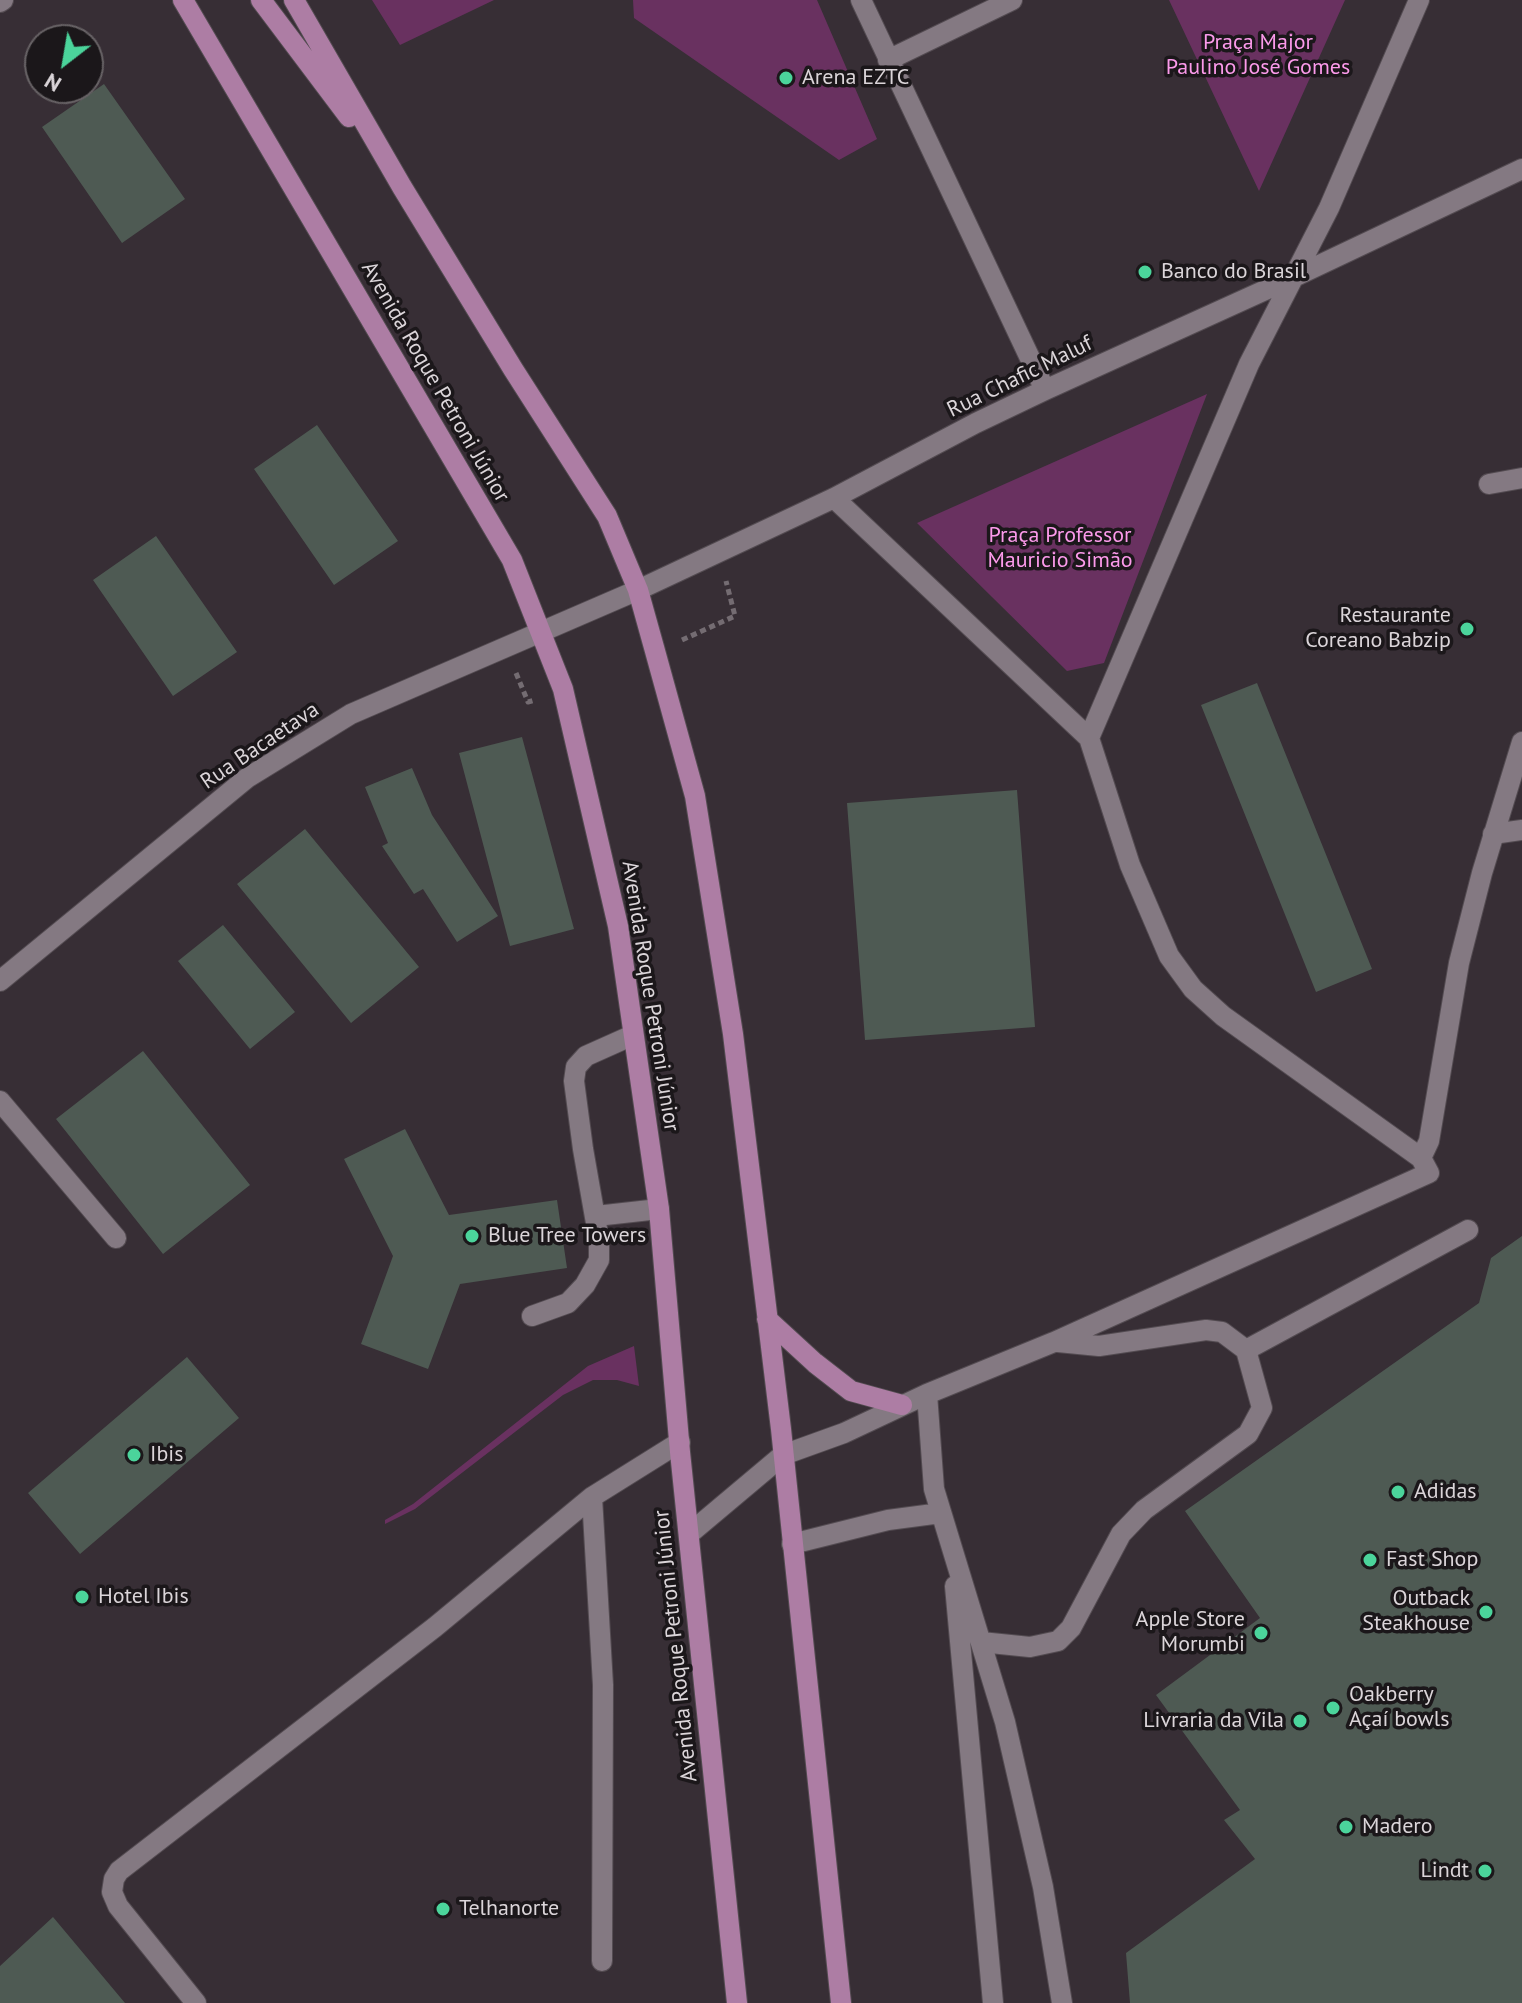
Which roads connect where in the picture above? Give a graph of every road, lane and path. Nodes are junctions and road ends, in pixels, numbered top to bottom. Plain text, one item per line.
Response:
1 (183, 0) edge
2 (261, 0) edge
3 (294, 0) edge
4 (861, 0) edge
5 (1012, 0) edge
6 (1419, 0) edge
7 (888, 60) junction
8 (1522, 169) edge
9 (402, 187) junction
10 (1294, 277) junction
11 (1045, 390) junction
12 (1522, 478) edge
13 (1489, 484) dead end
14 (834, 498) junction
15 (718, 552) junction
16 (638, 590) junction
17 (541, 631) junction
18 (655, 651) junction
19 (1089, 738) junction
20 (1522, 742) edge
21 (1522, 830) edge
22 (1493, 834) junction
23 (0, 981) edge
24 (633, 1035) junction
25 (0, 1101) edge
26 (1425, 1166) junction
27 (659, 1209) junction
28 (596, 1216) junction
29 (1468, 1230) dead end
30 (116, 1238) dead end
31 (532, 1316) dead end
32 (767, 1319) junction
33 (1054, 1342) junction
34 (1246, 1350) junction
35 (927, 1394) junction
36 (902, 1405) junction
37 (680, 1442) junction
38 (783, 1455) junction
39 (592, 1497) junction
40 (941, 1513) junction
41 (689, 1534) junction
42 (950, 1543) junction
43 (792, 1544) junction
44 (981, 1642) junction
45 (602, 1961) dead end
46 (196, 2003) edge
47 (737, 2003) edge
48 (841, 2003) edge
49 (993, 2003) edge
50 (1062, 2003) edge

1 - 17 main road, Avenida Roque Petroni Júnior
2 - 9 main road
3 - 9 main road
4 - 7 street
5 - 7 street
6 - 10 street
7 - 11 street
8 - 10 street, Rua Chafic Maluf
9 - 16 main road
10 - 11 street, Rua Chafic Maluf
10 - 19 street
11 - 14 street, Rua Chafic Maluf
12 - 13 street
14 - 15 street, Rua Chafic Maluf
14 - 19 street
15 - 16 street, Rua Chafic Maluf
15 - 18 path
16 - 17 street, Rua Chafic Maluf
16 - 18 main road
17 - 23 street, Rua Bacaetava
17 - 24 main road, Avenida Roque Petroni Júnior
18 - 32 main road
19 - 26 street
20 - 22 street
21 - 22 street
22 - 26 street
24 - 27 main road, Avenida Roque Petroni Júnior
24 - 28 street
25 - 30 street
26 - 33 street
27 - 28 street
27 - 37 main road, Avenida Roque Petroni Júnior
28 - 31 street
29 - 34 street
32 - 36 main road
32 - 38 main road
33 - 34 street
33 - 35 street
34 - 44 street
35 - 36 street
35 - 40 street
36 - 38 street
37 - 39 street
37 - 41 main road, Avenida Roque Petroni Júnior
38 - 41 street
38 - 43 main road
39 - 45 street
39 - 46 street
40 - 42 street
40 - 43 street
41 - 47 main road, Avenida Roque Petroni Júnior
42 - 44 street
42 - 49 street
43 - 48 main road
44 - 50 street

